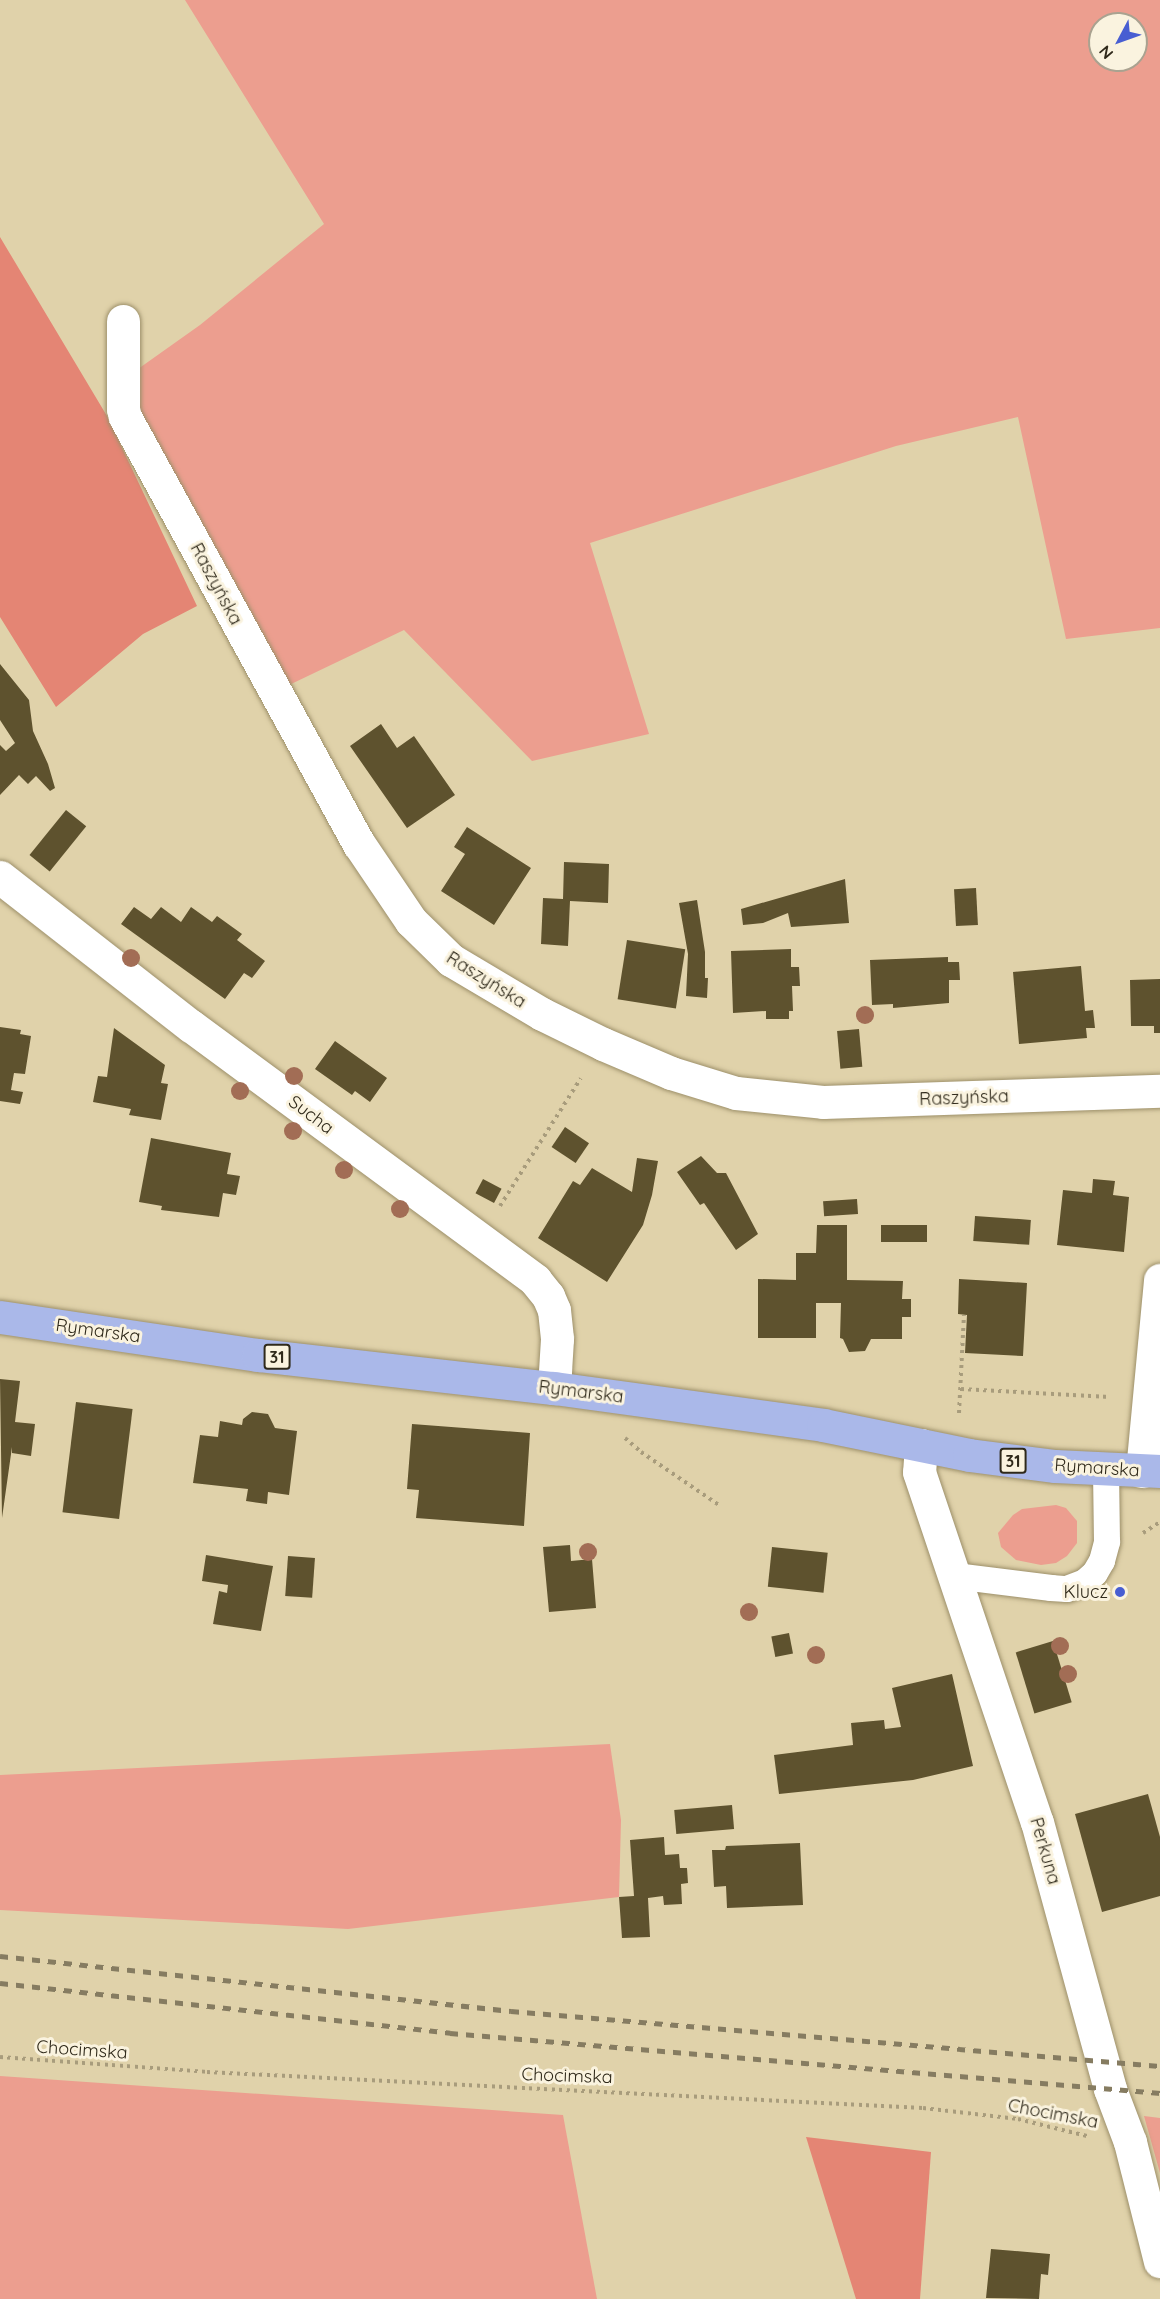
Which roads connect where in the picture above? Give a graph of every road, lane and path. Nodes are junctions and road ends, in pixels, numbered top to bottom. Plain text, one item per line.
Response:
1 (123, 321) dead end
2 (0, 877) edge
3 (603, 1044) junction
4 (1160, 1091) edge
5 (478, 1239) junction
6 (1160, 1280) edge
7 (964, 1315) dead end
8 (0, 1317) edge
9 (554, 1388) junction
10 (961, 1389) junction
11 (1149, 1400) junction
12 (960, 1408) dead end
13 (624, 1437) dead end
14 (921, 1445) junction
15 (1106, 1470) junction
16 (1151, 1471) edge
17 (719, 1505) dead end
18 (955, 1576) junction
19 (0, 2057) edge
20 (1130, 2142) junction
21 (1160, 2261) edge

1 - 3 street, Raszyńska
2 - 5 street, Sucha
3 - 4 street, Raszyńska
3 - 5 path
5 - 9 street, Sucha
6 - 11 street
7 - 10 path
8 - 9 main road, Rymarska / 31
9 - 14 main road, Rymarska / 31
10 - 11 path
10 - 12 path
11 - 16 street
13 - 17 path
14 - 15 main road, Rymarska / 31
14 - 18 street, Perkuna
15 - 16 main road, Rymarska / 31
15 - 18 lane
18 - 20 street, Perkuna
19 - 20 path, Chocimska
20 - 21 street, Perkuna

